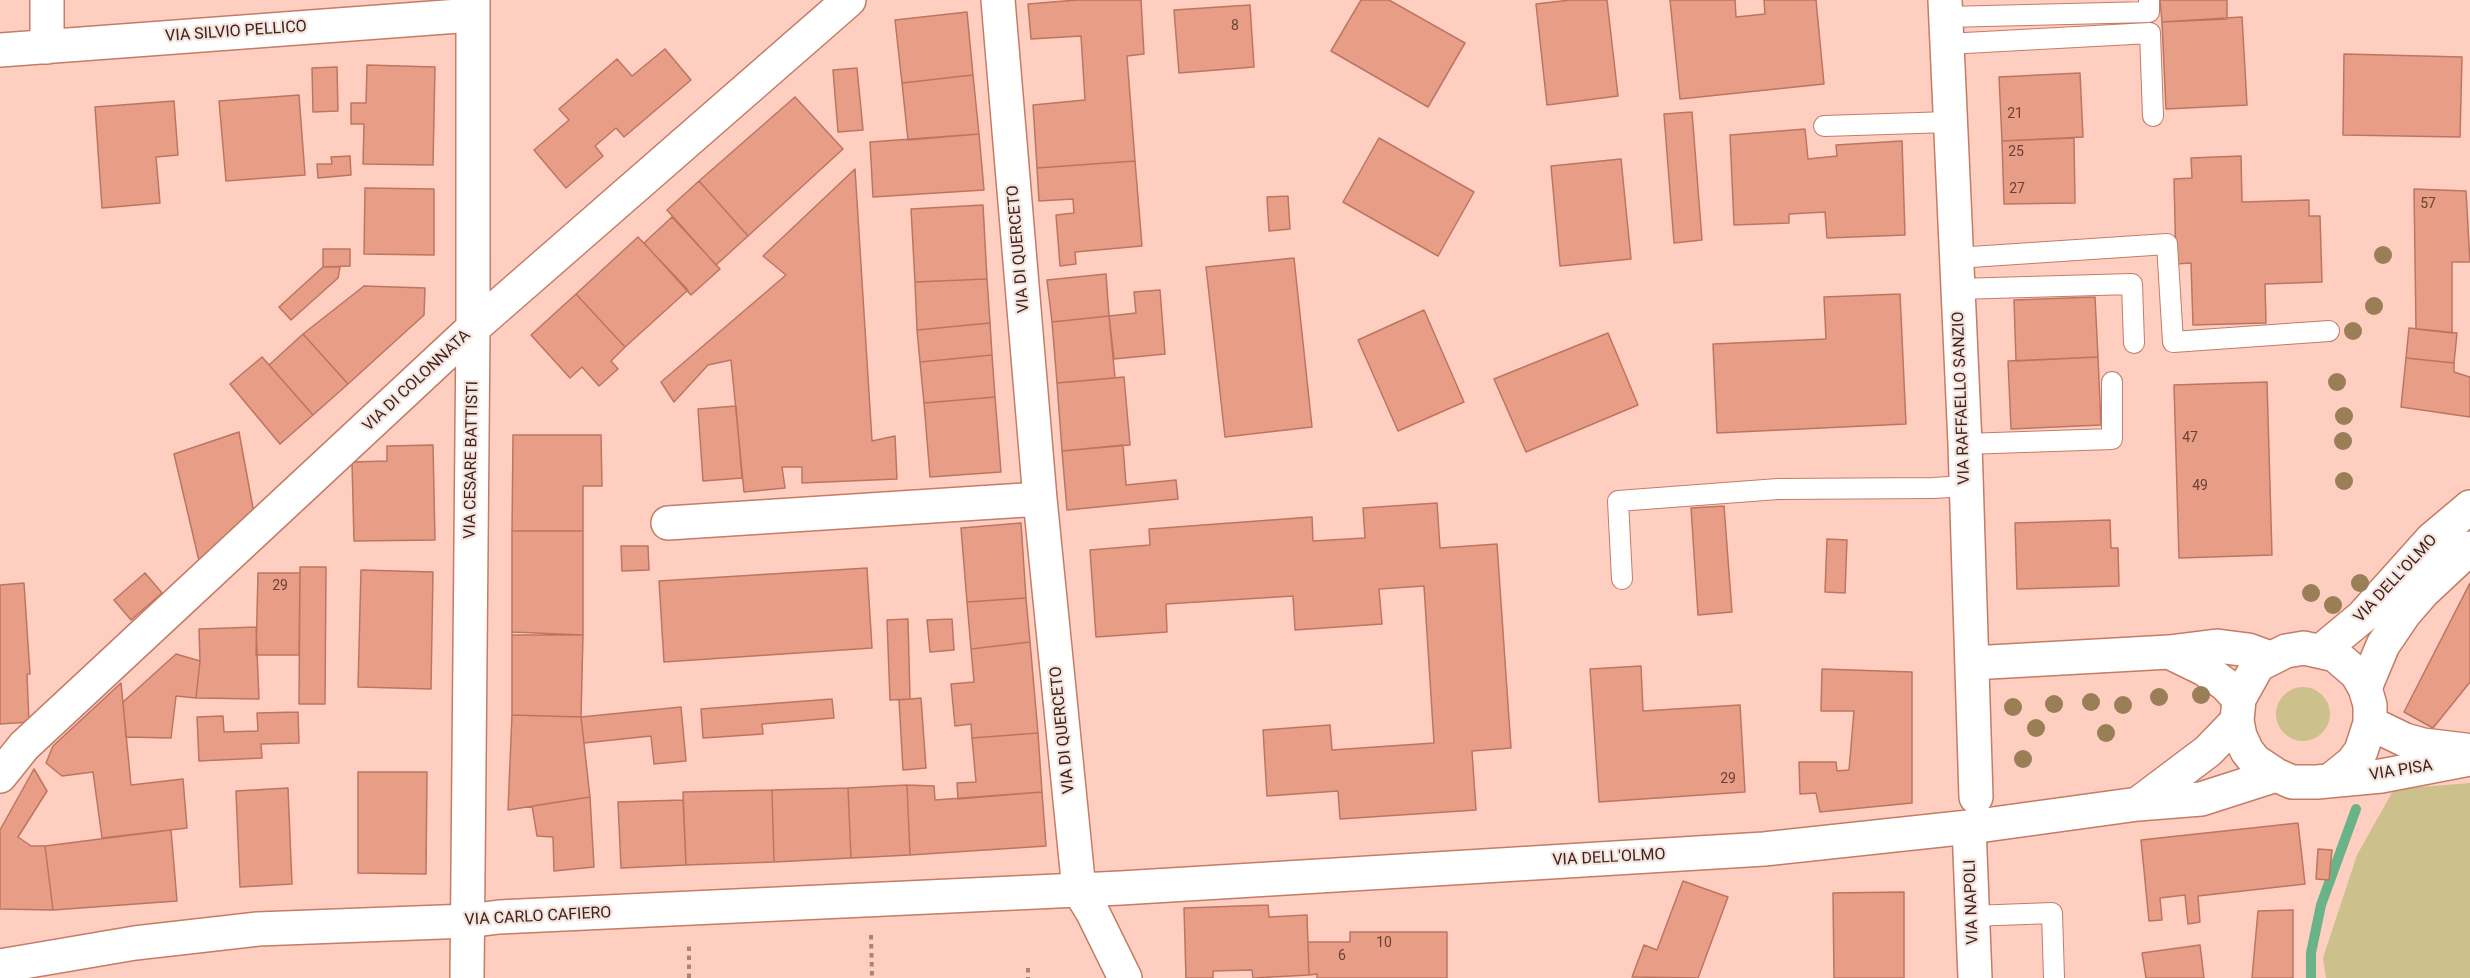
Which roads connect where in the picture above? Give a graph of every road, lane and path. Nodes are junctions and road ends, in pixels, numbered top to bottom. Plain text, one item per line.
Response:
1 (47, 0) edge
2 (849, 0) edge
3 (998, 0) edge
4 (2149, 0) edge
5 (472, 7) edge
6 (1946, 20) edge
7 (47, 46) junction
8 (0, 50) edge
9 (2153, 116) dead end
10 (1950, 122) junction
11 (1824, 126) dead end
12 (1957, 274) junction
13 (474, 328) junction
14 (2329, 331) dead end
15 (2134, 343) dead end
16 (2112, 382) dead end
17 (1965, 444) junction
18 (1966, 486) junction
19 (1040, 499) junction
20 (2470, 507) edge
21 (668, 524) dead end
22 (2470, 548) edge
23 (1622, 579) dead end
24 (2321, 651) junction
25 (2169, 652) junction
26 (2270, 658) junction
27 (1972, 663) junction
28 (2365, 688) junction
29 (2238, 710) junction
30 (2370, 723) junction
31 (2470, 751) edge
32 (2470, 759) edge
33 (2276, 775) junction
34 (0, 776) edge
35 (2331, 779) junction
36 (2138, 804) junction
37 (1972, 812) junction
38 (1079, 890) junction
39 (1972, 916) junction
40 (468, 921) junction
41 (871, 931) dead end
42 (689, 937) dead end
43 (0, 966) edge
44 (1028, 968) dead end
45 (468, 978) edge
46 (689, 978) edge
47 (872, 978) edge
48 (1028, 978) edge
49 (1125, 978) edge
50 (1975, 978) edge
51 (2054, 978) edge

1 - 7 street
2 - 13 street, VIA DI COLONNATA
3 - 19 street, VIA DI QUERCETO
4 - 6 lane
5 - 7 street, VIA SILVIO PELLICO
5 - 13 street, VIA CESARE BATTISTI
6 - 9 lane
6 - 10 street, VIA RAFFAELLO SANZIO
7 - 8 street, VIA SILVIO PELLICO
10 - 11 lane
10 - 12 street, VIA RAFFAELLO SANZIO
12 - 14 lane
12 - 15 lane
12 - 17 street, VIA RAFFAELLO SANZIO
13 - 34 street, VIA DI COLONNATA
13 - 40 street, VIA CESARE BATTISTI
16 - 17 lane
17 - 18 street, VIA RAFFAELLO SANZIO
18 - 23 lane
18 - 27 street, VIA RAFFAELLO SANZIO
19 - 21 street
19 - 38 street, VIA DI QUERCETO
20 - 24 street, VIA DELL'OLMO
22 - 28 street, VIA DELL'OLMO
24 - 26 street, VIA DELL'OLMO
24 - 28 street, VIA DELL'OLMO
25 - 26 street, VIA DELL'OLMO
25 - 27 street, VIA DELL'OLMO
25 - 29 street, VIA DELL'OLMO
26 - 29 street, VIA DELL'OLMO
27 - 37 street, VIA RAFFAELLO SANZIO
28 - 30 street, VIA DELL'OLMO
29 - 33 street, VIA DELL'OLMO
29 - 36 street, VIA DELL'OLMO
30 - 31 street, VIA PISA
30 - 35 street, VIA DELL'OLMO
32 - 35 street, VIA PISA
33 - 35 street, VIA DELL'OLMO
33 - 36 street, VIA DELL'OLMO
36 - 37 street, VIA DELL'OLMO
37 - 38 street, VIA DELL'OLMO
37 - 39 street, VIA NAPOLI
38 - 40 street, VIA CARLO CAFIERO
38 - 49 street
39 - 50 street, VIA NAPOLI
39 - 51 lane
40 - 43 street, VIA CARLO CAFIERO
40 - 45 street, VIA CESARE BATTISTI
41 - 47 path
42 - 46 path
44 - 48 path

